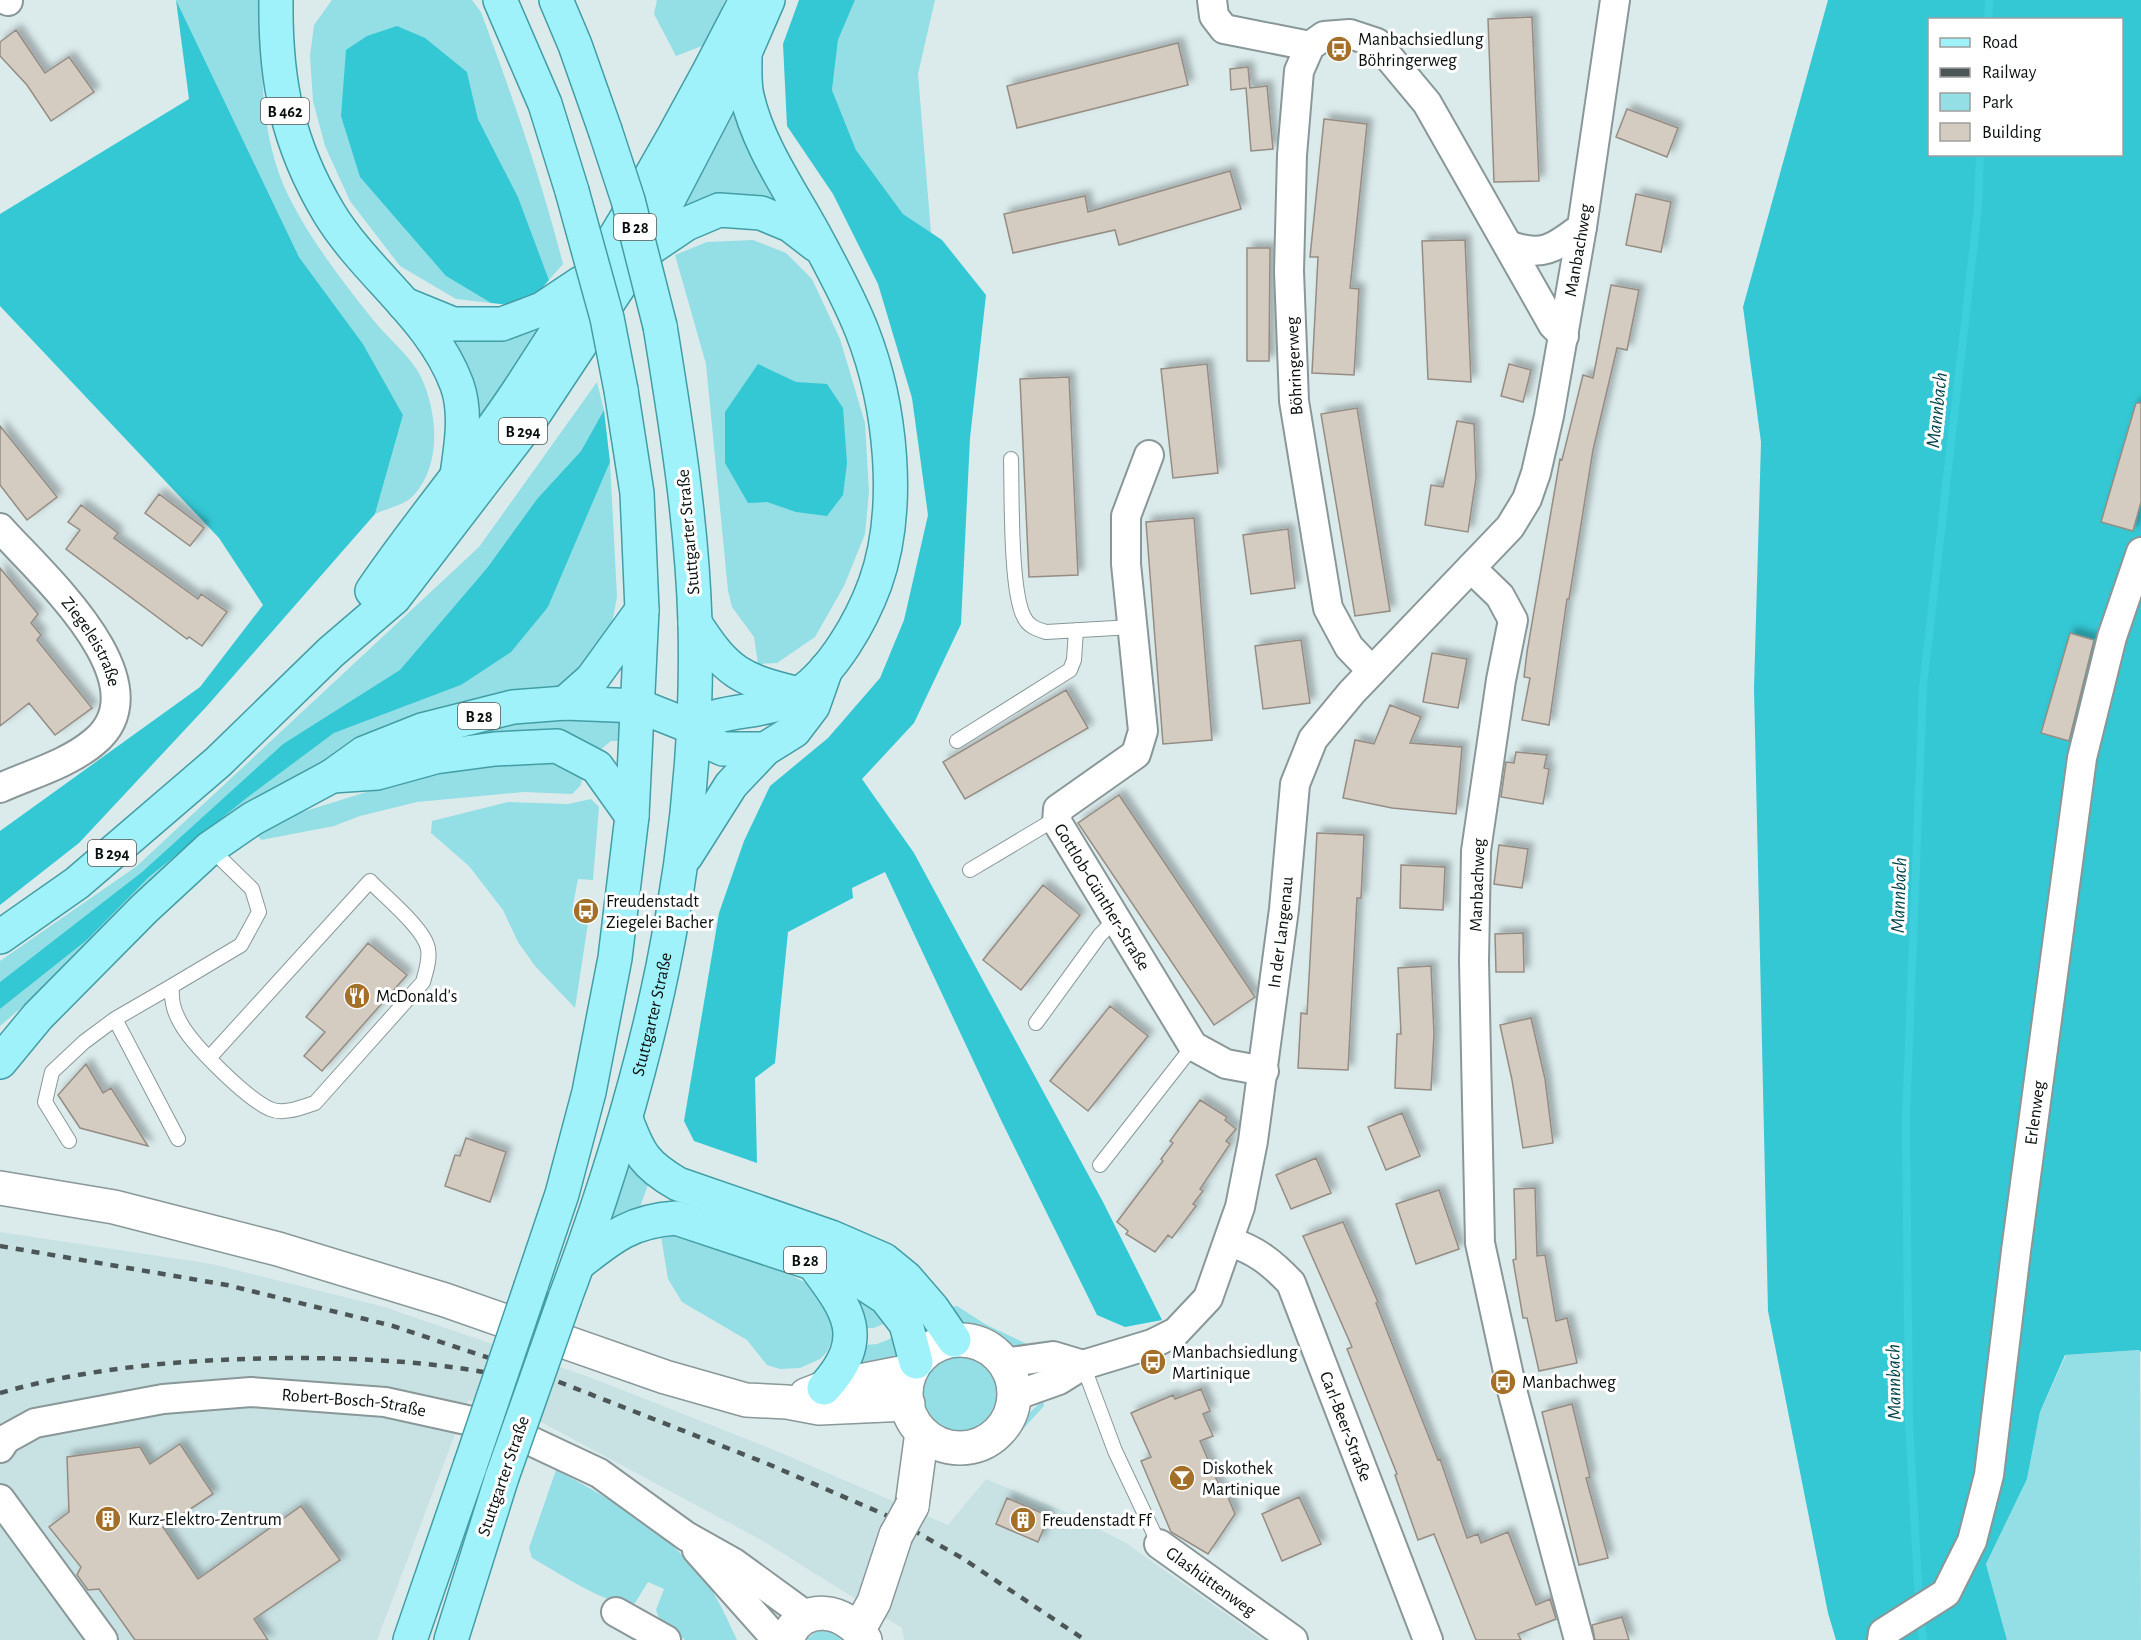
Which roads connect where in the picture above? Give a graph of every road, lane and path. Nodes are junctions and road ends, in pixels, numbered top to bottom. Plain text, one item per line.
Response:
1 (276, 0) edge
2 (500, 0) edge
3 (556, 0) edge
4 (746, 0) edge
5 (768, 0) edge
6 (1212, 0) edge
7 (1616, 0) edge
8 (1310, 46) junction
9 (745, 53) junction
10 (1582, 227) junction
11 (1508, 245) junction
12 (823, 251) junction
13 (639, 256) junction
14 (590, 278) junction
15 (403, 304) junction
16 (1564, 336) junction
17 (1149, 455) dead end
18 (1011, 459) dead end
19 (456, 480) junction
20 (1527, 499) joint
21 (0, 528) edge
22 (2141, 552) edge
23 (1471, 568) junction
24 (642, 610) junction
25 (695, 623) junction
26 (1132, 627) junction
27 (1076, 630) junction
28 (331, 652) junction
29 (826, 669) junction
30 (1372, 671) junction
31 (799, 694) junction
32 (565, 702) junction
33 (639, 706) junction
34 (692, 727) junction
35 (957, 741) dead end
36 (765, 749) junction
37 (332, 776) junction
38 (0, 788) edge
39 (632, 816) junction
40 (1057, 822) junction
41 (210, 848) junction
42 (681, 866) junction
43 (970, 870) dead end
44 (1118, 918) junction
45 (0, 937) edge
46 (172, 986) junction
47 (115, 1019) junction
48 (1036, 1023) dead end
49 (1193, 1046) junction
50 (210, 1057) junction
51 (4, 1058) edge
52 (1264, 1071) junction
53 (0, 1087) edge
54 (626, 1119) junction
55 (178, 1139) dead end
56 (69, 1141) dead end
57 (1100, 1165) dead end
58 (0, 1188) edge
59 (1230, 1242) junction
60 (813, 1263) junction
61 (578, 1264) junction
62 (954, 1340) junction
63 (1004, 1363) junction
64 (1083, 1365) junction
65 (914, 1367) junction
66 (825, 1388) junction
67 (1014, 1396) junction
68 (787, 1402) junction
69 (915, 1418) junction
70 (0, 1448) edge
71 (955, 1448) junction
72 (0, 1499) edge
73 (912, 1506) junction
74 (686, 1536) junction
75 (1159, 1544) joint
76 (616, 1612) dead end
77 (840, 1619) edge
78 (103, 1640) edge
79 (410, 1640) edge
80 (450, 1640) edge
81 (666, 1640) edge
82 (777, 1640) edge
83 (1293, 1640) edge
84 (1428, 1640) edge
85 (1579, 1640) edge
86 (1882, 1640) edge

1 - 15 main road, B 462
2 - 24 main road, Stuttgarter Straße / B 28, bridge
3 - 25 main road, Stuttgarter Straße / B 28, bridge
4 - 14 main road, B 294
5 - 9 main road, B 294
6 - 8 street
7 - 10 street, Manbachweg
8 - 11 street
8 - 30 street, Böhringerweg
9 - 12 main road
9 - 13 main road, B 294
10 - 11 street
10 - 16 street, Manbachweg
11 - 16 street
12 - 13 main road
12 - 29 main road
13 - 28 main road, B 294
14 - 15 main road, B 462
14 - 19 main road, B 294
15 - 19 main road
16 - 20 street, Manbachweg
17 - 26 street, Gottlob-Günther-Straße
18 - 27 lane
19 - 28 main road, B 294
20 - 23 street, In der Langenau
21 - 38 street, Ziegeleistraße
22 - 86 street, Erlenweg
23 - 30 street, In der Langenau
23 - 85 street, Manbachweg
24 - 32 main road
24 - 33 main road, Stuttgarter Straße / B 28
25 - 31 main road
25 - 34 main road, Stuttgarter Straße / B 28
26 - 27 lane
26 - 40 street, Gottlob-Günther-Straße
27 - 35 lane
28 - 45 main road, B 294
29 - 31 main road
29 - 36 main road
30 - 52 street, In der Langenau
31 - 34 main road
32 - 33 main road, B 28
32 - 37 main road, B 28
33 - 34 main road
33 - 39 main road, Stuttgarter Straße / B 28
34 - 36 main road
34 - 42 main road, Stuttgarter Straße / B 28
36 - 42 main road
37 - 39 main road, B 28
37 - 41 main road, B 28
39 - 79 main road, Stuttgarter Straße / B 28, bridge
40 - 43 lane
40 - 44 street, Gottlob-Günther-Straße
41 - 46 lane
41 - 51 main road, B 28
42 - 54 main road, Stuttgarter Straße / B 28
44 - 48 lane
44 - 49 street, Gottlob-Günther-Straße
46 - 47 lane
46 - 50 lane
47 - 55 lane
47 - 56 lane
49 - 52 street
49 - 57 lane
50 - 50 lane
51 - 53 main road, B 28
52 - 59 street, In der Langenau
54 - 61 main road, Stuttgarter Straße / B 28
54 - 62 main road, B 28
58 - 68 street
59 - 64 street, In der Langenau
59 - 84 street, Carl-Beer-Straße
60 - 61 main road, B 28
60 - 65 main road, B 28
60 - 66 main road
61 - 80 main road, Stuttgarter Straße / B 28, bridge
62 - 63 street
62 - 65 street
63 - 64 street
63 - 67 street
64 - 67 street, In der Langenau
64 - 75 lane
65 - 66 street
65 - 69 street
66 - 68 street
67 - 71 street
68 - 69 street
69 - 71 street
69 - 73 street
70 - 74 street, Robert-Bosch-Straße
71 - 73 street
72 - 78 street
73 - 77 street, bridge
74 - 77 street, Robert-Bosch-Straße
74 - 82 street, Robert-Bosch-Straße
75 - 83 street, Glashüttenweg
76 - 81 street

